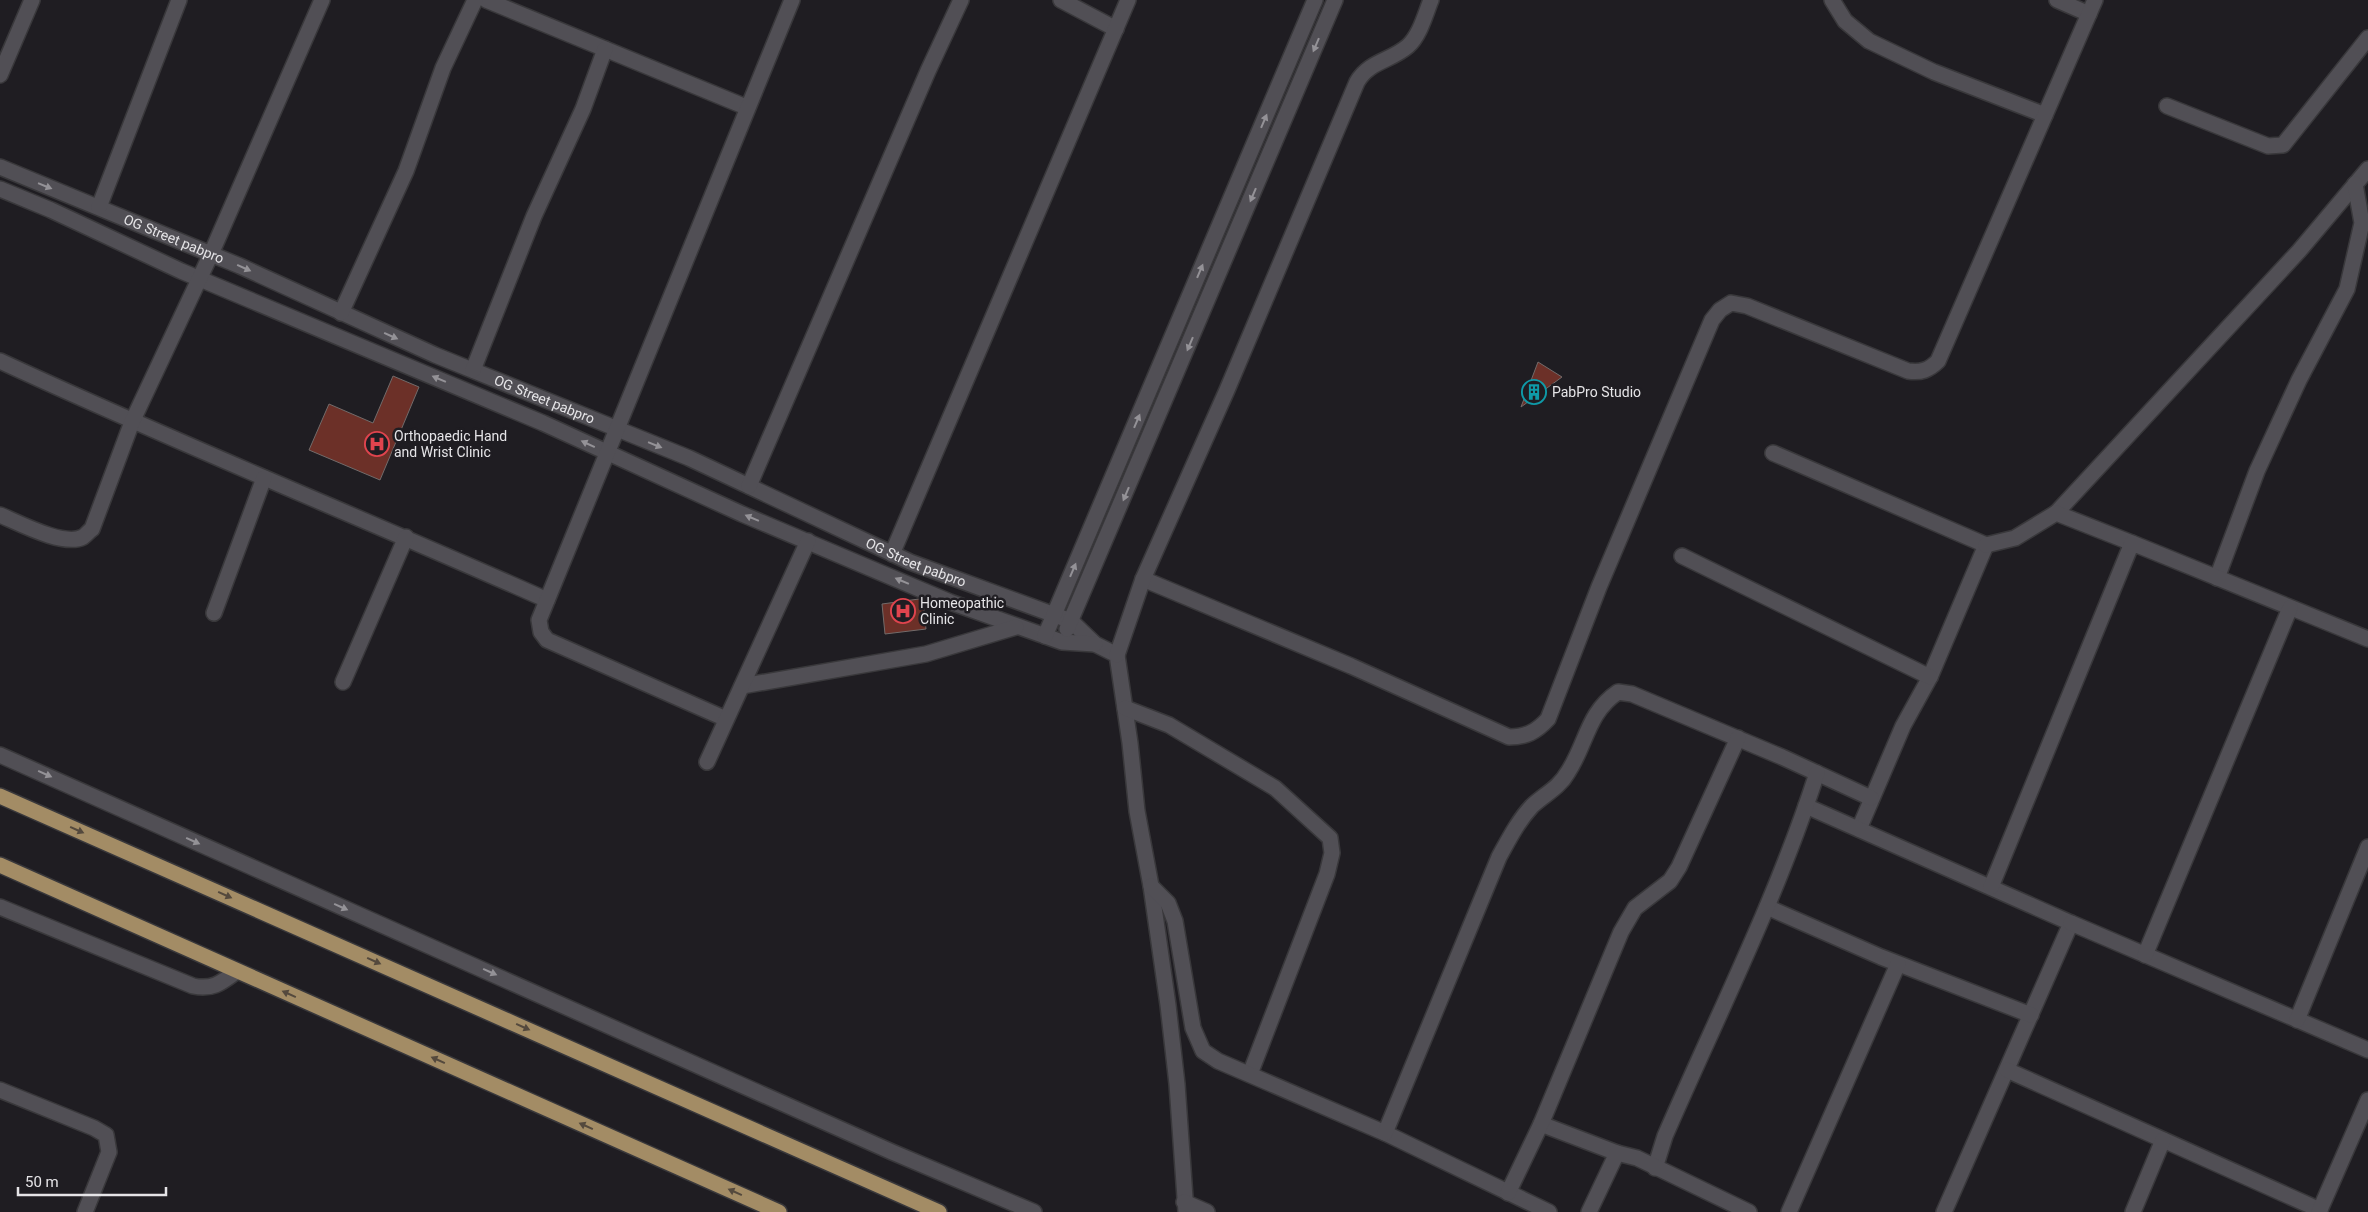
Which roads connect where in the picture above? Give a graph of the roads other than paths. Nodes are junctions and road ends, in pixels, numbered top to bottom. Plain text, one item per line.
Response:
1 (32, 0) edge
2 (179, 0) edge
3 (322, 0) edge
4 (475, 0) edge
5 (486, 0) edge
6 (792, 0) edge
7 (961, 0) edge
8 (1061, 0) edge
9 (1128, 0) edge
10 (1315, 0) edge
11 (1335, 0) edge
12 (1431, 0) edge
13 (1832, 0) edge
14 (2057, 0) edge
15 (2095, 0) edge
16 (2089, 14) junction
17 (1116, 28) junction
18 (2368, 38) edge
19 (605, 49) junction
20 (0, 75) edge
21 (2167, 106) dead end
22 (746, 107) junction
23 (2045, 115) junction
24 (0, 167) edge
25 (2368, 169) edge
26 (2355, 184) junction
27 (0, 189) edge
28 (99, 207) junction
29 (211, 254) junction
30 (200, 278) junction
31 (341, 313) junction
32 (0, 361) edge
33 (473, 370) junction
34 (132, 422) junction
35 (618, 430) junction
36 (1773, 453) dead end
37 (609, 454) junction
38 (264, 478) junction
39 (749, 486) junction
40 (2056, 513) junction
41 (0, 516) edge
42 (406, 537) junction
43 (808, 541) junction
44 (2132, 543) junction
45 (1986, 545) junction
46 (892, 554) junction
47 (1682, 556) dead end
48 (2217, 578) junction
49 (1143, 579) junction
50 (547, 600) junction
51 (2290, 608) junction
52 (214, 613) dead end
53 (1054, 615) junction
54 (1071, 621) junction
55 (1016, 627) junction
56 (1045, 636) junction
57 (2368, 639) edge
58 (1062, 642) junction
59 (1095, 644) junction
60 (1117, 655) junction
61 (1930, 677) junction
62 (343, 682) dead end
63 (742, 686) junction
64 (1125, 708) junction
65 (726, 719) junction
66 (1738, 738) junction
67 (0, 755) edge
68 (707, 762) dead end
69 (1817, 773) junction
70 (0, 796) edge
71 (1871, 798) junction
72 (1806, 806) junction
73 (1859, 829) junction
74 (2368, 846) edge
75 (0, 866) edge
76 (1151, 886) junction
77 (1991, 887) junction
78 (1767, 907) junction
79 (2, 912) edge
80 (2072, 923) junction
81 (2145, 954) junction
82 (1898, 964) junction
83 (237, 971) junction
84 (2031, 1015) junction
85 (2296, 1020) junction
86 (2368, 1050) edge
87 (2007, 1070) junction
88 (1250, 1074) junction
89 (0, 1090) edge
90 (2368, 1100) edge
91 (1541, 1124) junction
92 (1385, 1133) junction
93 (2163, 1140) junction
94 (1617, 1153) junction
95 (1655, 1168) junction
96 (1508, 1193) junction
97 (1185, 1207) edge
98 (2320, 1211) edge
99 (84, 1212) edge
100 (779, 1212) edge
101 (939, 1212) edge
102 (1034, 1212) edge
103 (1207, 1212) edge
104 (1549, 1212) edge
105 (1589, 1212) edge
106 (1750, 1212) edge
107 (1789, 1212) edge
108 (1944, 1212) edge
109 (2133, 1212) edge

1 - 20 street
2 - 28 street
3 - 29 street
4 - 31 street
5 - 19 street
6 - 22 street
7 - 39 street
8 - 17 street
9 - 17 street
53 -> 10 street
11 -> 54 street
12 - 49 street
13 - 23 street
14 - 16 street
15 - 16 street
16 - 23 street
17 - 46 street
18 - 21 street
19 - 22 street
19 - 33 street
22 - 35 street
23 - 49 street
24 -> 28 street, OG Street pabpro
25 - 26 street
26 - 40 street
26 - 48 street
27 - 30 street, OG Street pabpro
28 - 29 street, OG Street pabpro
29 - 30 street
29 -> 31 street, OG Street pabpro
30 - 34 street
37 -> 30 street, OG Street pabpro
31 -> 33 street, OG Street pabpro
32 - 34 street
33 - 35 street, OG Street pabpro
34 - 38 street
34 - 41 street
35 - 37 street
35 -> 39 street, OG Street pabpro
36 - 45 street
43 -> 37 street, OG Street pabpro
37 - 50 street
38 - 42 street
38 - 52 street
39 - 46 street, OG Street pabpro
40 - 44 street
40 - 45 street
42 - 50 street
42 - 62 street
55 -> 43 street, OG Street pabpro
43 - 63 street
44 - 48 street
44 - 77 street
45 - 61 street
46 - 53 street, OG Street pabpro
47 - 61 street
48 - 51 street
49 - 60 street
50 - 65 street
51 - 57 street
51 - 81 street
53 - 54 street, OG Street pabpro
53 - 56 street
54 - 58 street
54 - 59 street, OG Street pabpro
55 - 56 street, OG Street pabpro
55 - 63 street
56 - 58 street, OG Street pabpro
58 - 59 street, OG Street pabpro
59 - 60 street
60 - 64 street
61 - 71 street
63 - 65 street
64 - 76 street
64 - 88 street
65 - 68 street
66 - 69 street
66 - 91 street
66 - 92 street
67 -> 102 street
69 - 71 street
69 - 72 street
70 -> 101 main road
71 - 73 street
72 - 73 street
72 - 78 street
73 - 77 street
74 - 85 street
75 - 83 main road
76 - 88 street
76 - 97 street
77 - 80 street
78 - 82 street
78 - 95 street
79 - 83 street
80 - 81 street
80 - 84 street
81 - 85 street
82 - 84 street
82 - 107 street
100 -> 83 main road
84 - 87 street
85 - 86 street
87 - 93 street
87 - 108 street
88 - 92 street
89 - 99 street
90 - 98 street
91 - 94 street
91 - 96 street
92 - 96 street
93 - 98 street
93 - 109 street
94 - 95 street
94 - 105 street
95 - 106 street
96 - 104 street
97 - 103 street

